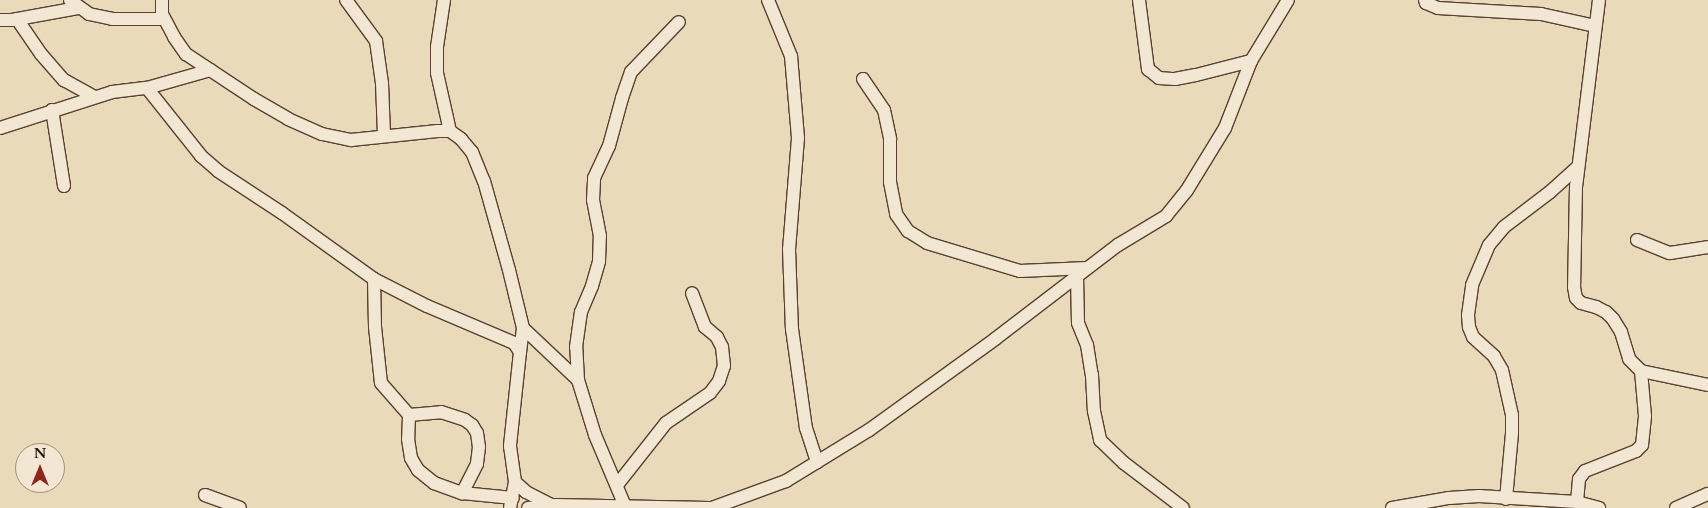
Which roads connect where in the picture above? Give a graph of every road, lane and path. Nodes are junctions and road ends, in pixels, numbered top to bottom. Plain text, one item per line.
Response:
1 (162, 0) edge
2 (346, 0) edge
3 (444, 0) edge
4 (768, 0) edge
5 (1139, 0) edge
6 (1288, 0) edge
7 (1425, 0) edge
8 (1599, 0) edge
9 (74, 4) edge
10 (17, 19) junction
11 (164, 19) junction
12 (0, 20) edge
13 (679, 22) dead end
14 (1595, 26) junction
15 (1251, 61) junction
16 (210, 70) junction
17 (862, 79) dead end
18 (148, 88) junction
19 (95, 97) junction
20 (52, 110) junction
21 (0, 128) edge
22 (450, 131) junction
23 (384, 136) junction
24 (1578, 167) junction
25 (64, 186) dead end
26 (1636, 240) dead end
27 (1708, 247) edge
28 (1082, 272) junction
29 (374, 279) junction
30 (692, 294) dead end
31 (523, 328) junction
32 (520, 352) junction
33 (1641, 371) junction
34 (578, 380) junction
35 (1708, 385) edge
36 (409, 414) junction
37 (817, 462) junction
38 (515, 482) junction
39 (617, 485) junction
40 (462, 494) junction
41 (1708, 494) edge
42 (205, 495) dead end
43 (1506, 498) junction
44 (1577, 502) junction
45 (512, 503) edge
46 (555, 505) junction
47 (624, 506) junction
48 (240, 508) edge
49 (528, 508) edge
50 (1183, 508) edge
51 (1392, 508) edge
52 (1599, 508) edge
53 (1676, 508) edge

1 - 11 street
2 - 23 street
3 - 22 street
4 - 37 street
5 - 15 street
6 - 15 street
7 - 14 street
8 - 14 street
9 - 10 street
9 - 11 street
10 - 12 street
10 - 19 street
11 - 16 street
13 - 34 street
14 - 24 street
15 - 28 street
16 - 18 street
16 - 23 street
17 - 28 street
18 - 19 street
18 - 29 street
19 - 20 street
20 - 21 street
20 - 25 street
22 - 23 street
22 - 31 street
24 - 33 street
24 - 43 street
26 - 27 street
28 - 37 street
28 - 50 street
29 - 32 street
29 - 36 street
30 - 39 street
31 - 32 street
31 - 34 street
32 - 38 street
33 - 35 street
33 - 44 street
34 - 39 street
36 - 40 street
36 - 40 street
37 - 47 street
38 - 45 street
38 - 46 street
39 - 47 street
40 - 45 street
41 - 53 street
42 - 48 street
43 - 44 street
43 - 51 street
44 - 52 street
46 - 47 street
46 - 49 street

